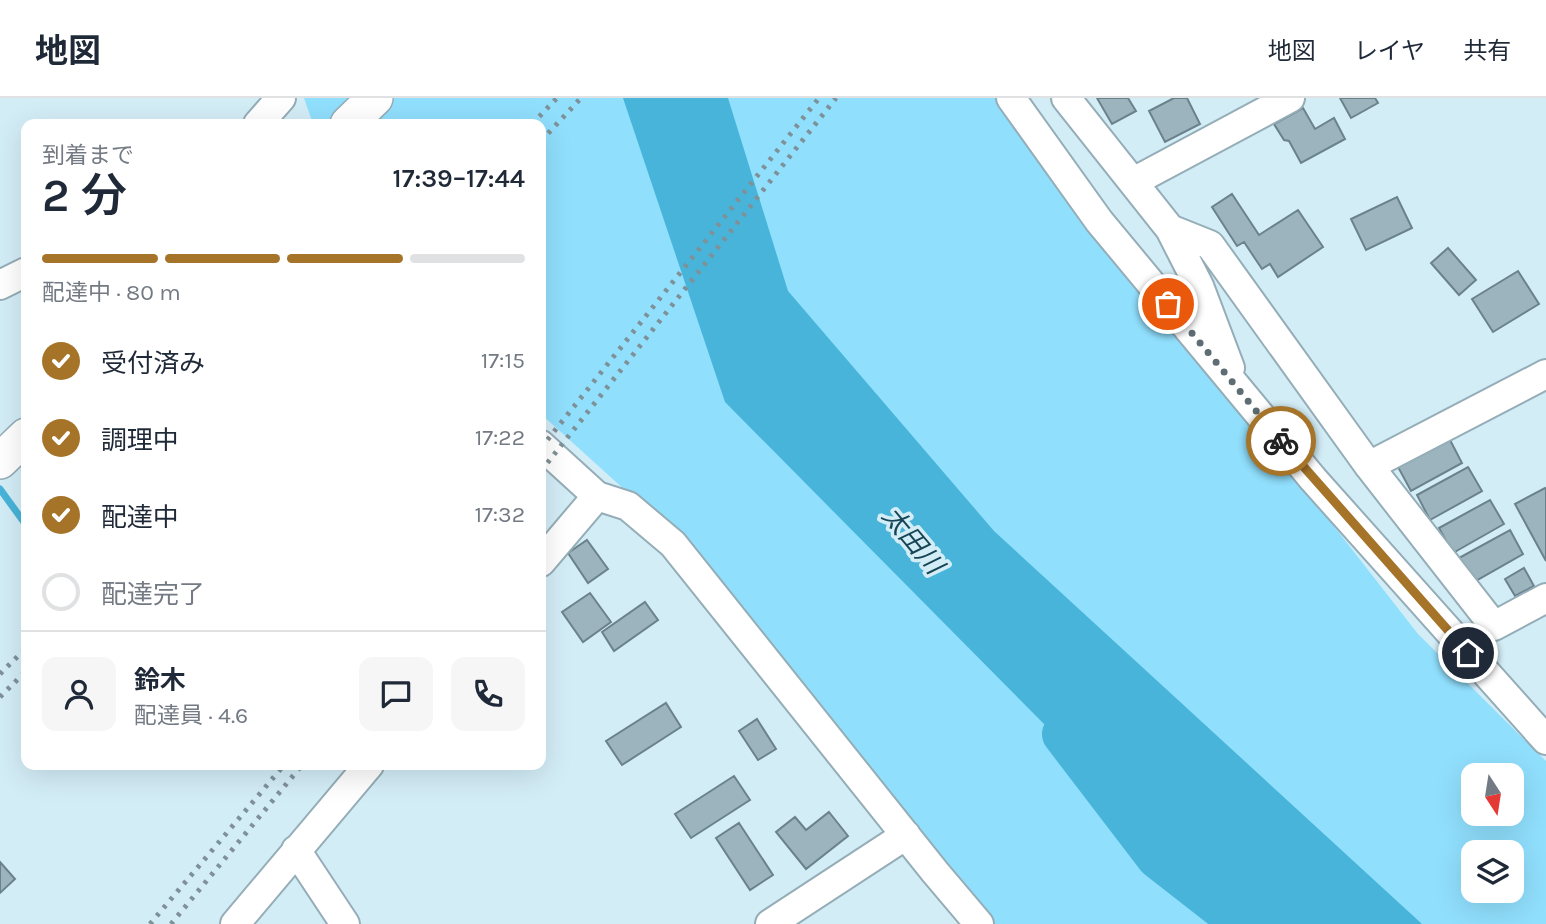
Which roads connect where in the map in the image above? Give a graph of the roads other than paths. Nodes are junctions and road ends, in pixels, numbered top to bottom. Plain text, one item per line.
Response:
1 (281, 98) edge
2 (1011, 98) edge
3 (1066, 98) edge
4 (1290, 98) edge
5 (262, 119) edge
6 (1133, 182) junction
7 (1170, 229) junction
8 (21, 274) edge
9 (0, 285) edge
10 (1546, 374) edge
11 (1236, 387) junction
12 (21, 441) edge
13 (546, 450) edge
14 (0, 461) edge
15 (1369, 466) junction
16 (597, 496) junction
17 (546, 556) edge
18 (1546, 598) edge
19 (1546, 740) edge
20 (365, 770) edge
21 (905, 835) junction
22 (296, 850) junction
23 (235, 924) edge
24 (345, 924) edge
25 (770, 924) edge
26 (979, 924) edge

1 - 5 street
2 - 11 street
3 - 6 street
4 - 6 street
6 - 7 street
7 - 11 street
7 - 15 street
8 - 9 street
10 - 15 street
11 - 19 street
12 - 14 street
13 - 16 street
15 - 18 street
16 - 17 street
16 - 21 street
20 - 22 street
21 - 25 street
21 - 26 street
22 - 23 street
22 - 24 street

